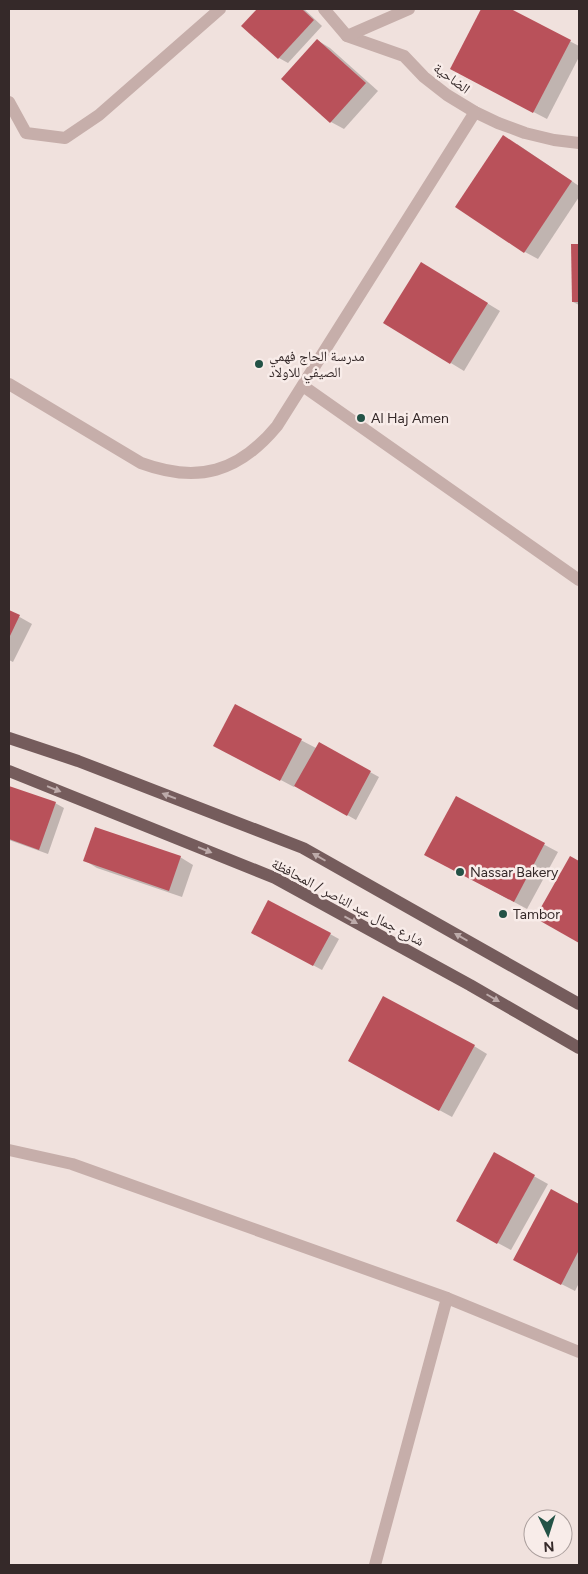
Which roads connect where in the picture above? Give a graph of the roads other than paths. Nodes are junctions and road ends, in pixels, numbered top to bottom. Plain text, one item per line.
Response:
1 (220, 9) edge
2 (324, 9) edge
3 (409, 9) edge
4 (347, 36) junction
5 (9, 102) edge
6 (474, 112) junction
7 (579, 143) edge
8 (9, 384) edge
9 (303, 386) junction
10 (579, 580) edge
11 (9, 738) edge
12 (9, 771) edge
13 (579, 1004) edge
14 (579, 1048) edge
15 (9, 1150) edge
16 (447, 1298) junction
17 (579, 1352) edge
18 (375, 1565) edge

1 - 5 street
2 - 4 street
3 - 4 street
4 - 6 street, الضاحية
6 - 7 street, الضاحية
6 - 9 street
8 - 9 street
9 - 10 street
13 -> 11 main road, شارع جمال عبد الناصر / المحافظة
12 -> 14 main road, شارع جمال عبد الناصر / المحافظة
15 - 16 street
16 - 17 street
16 - 18 street

